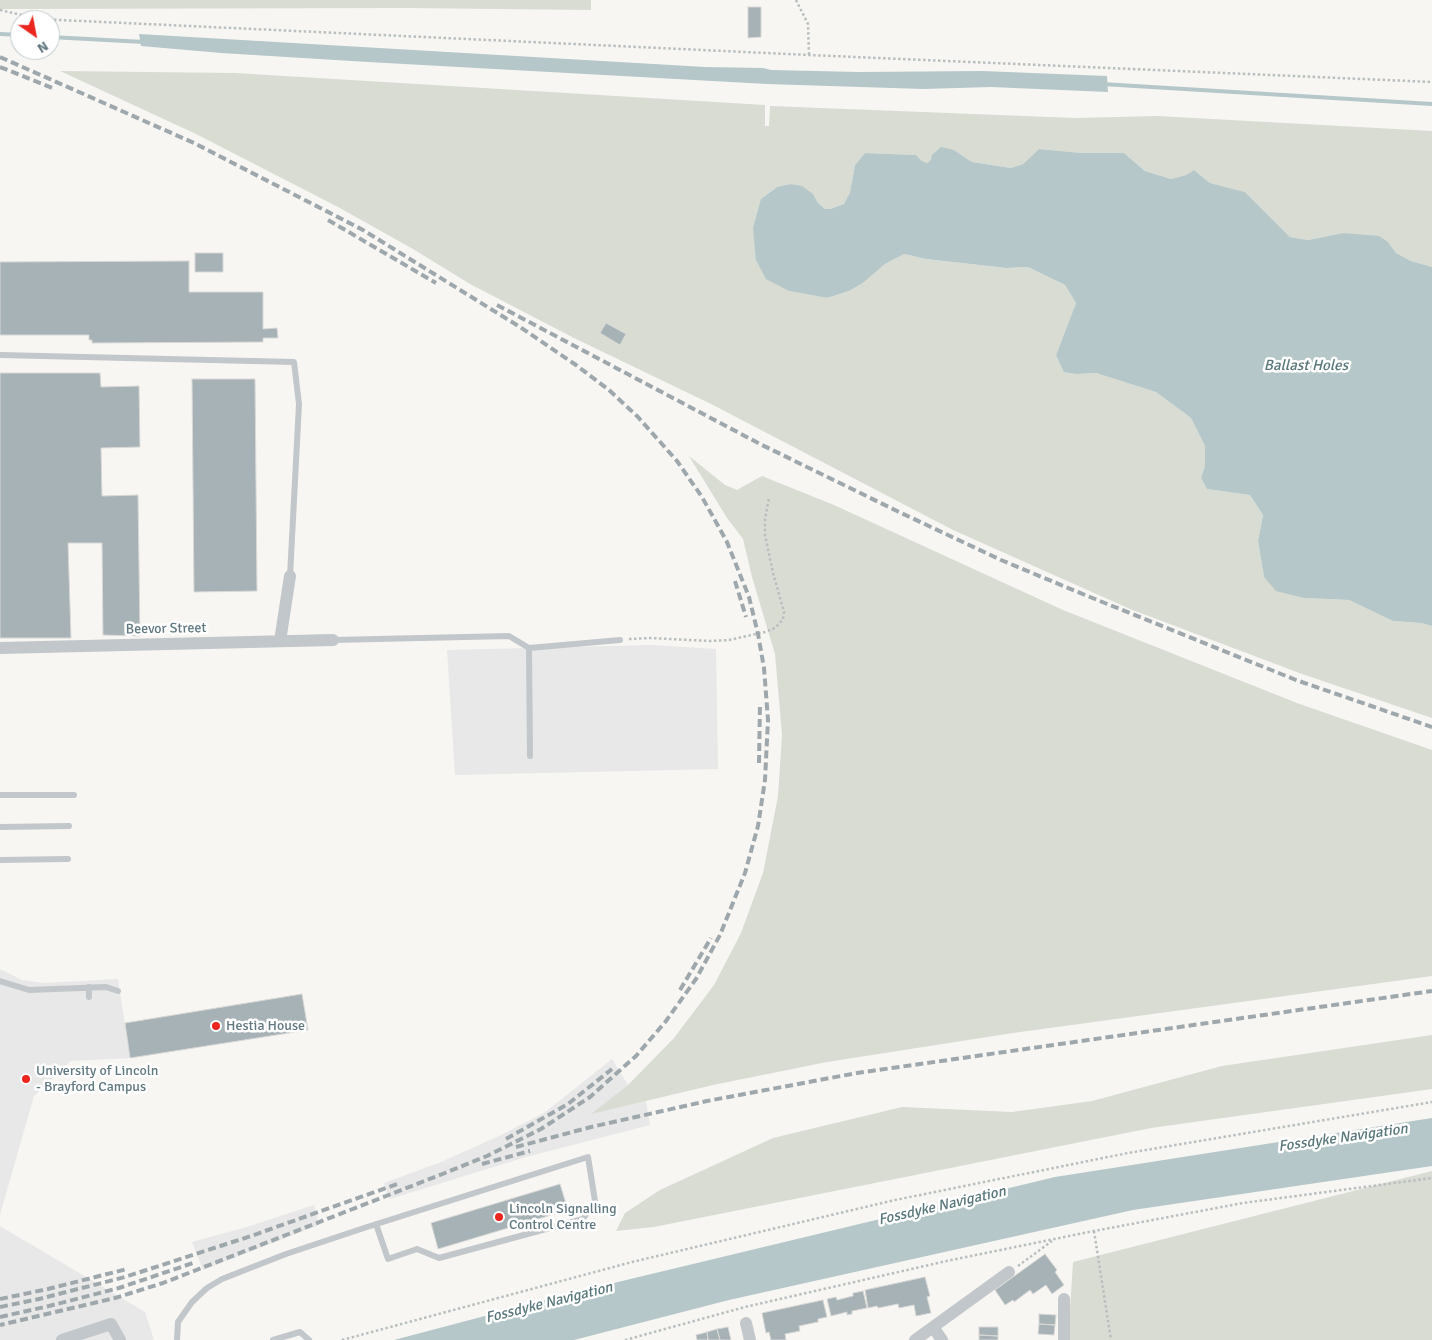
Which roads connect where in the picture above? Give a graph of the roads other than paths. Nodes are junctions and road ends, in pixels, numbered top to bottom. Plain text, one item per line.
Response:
1 (0, 355) edge
2 (290, 576) joint
3 (333, 640) joint
4 (620, 640) road end
5 (280, 641) junction
6 (0, 648) edge
7 (530, 648) junction
8 (530, 756) dead end
9 (0, 795) edge
10 (74, 795) dead end
11 (69, 826) dead end
12 (0, 827) edge
13 (68, 859) dead end
14 (0, 860) edge
15 (0, 980) edge
16 (89, 987) junction
17 (118, 992) dead end
18 (89, 997) dead end
19 (376, 1224) junction
20 (1009, 1272) road end
21 (1064, 1299) dead end
22 (746, 1323) dead end
23 (933, 1327) junction
24 (62, 1340) edge
25 (120, 1340) edge
26 (177, 1340) edge
27 (273, 1340) edge
28 (309, 1340) edge
29 (750, 1340) edge
30 (915, 1340) edge
31 (942, 1340) edge
32 (1064, 1340) edge

1 - 2 lane
2 - 5 street
3 - 5 street, Beevor Street
3 - 7 lane
4 - 7 lane
5 - 6 street, Beevor Street
7 - 8 lane
9 - 10 lane
11 - 12 lane
13 - 14 lane
15 - 16 lane
16 - 17 lane
16 - 18 lane
19 - 19 lane
19 - 26 lane
20 - 23 street
21 - 32 street
22 - 29 street
23 - 30 street
23 - 31 street
24 - 25 street
27 - 28 lane

